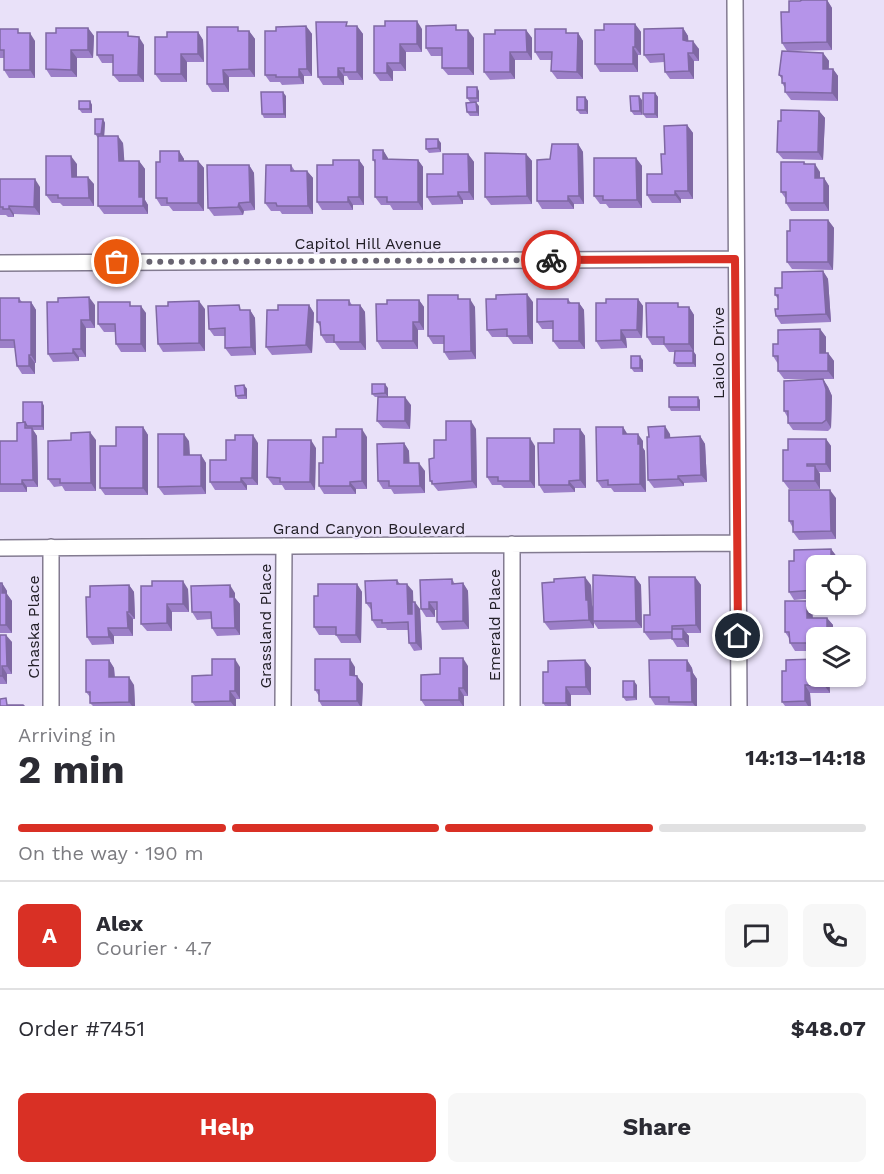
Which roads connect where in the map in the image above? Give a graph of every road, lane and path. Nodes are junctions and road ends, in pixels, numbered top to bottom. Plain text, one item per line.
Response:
1 (735, 0) edge
2 (735, 259) junction
3 (0, 263) edge
4 (738, 543) junction
5 (512, 544) junction
6 (284, 546) junction
7 (51, 547) junction
8 (0, 548) edge
9 (51, 706) edge
10 (283, 706) edge
11 (512, 706) edge
12 (739, 706) edge

1 - 2 street, Laiolo Drive
2 - 3 street, Capitol Hill Avenue
2 - 4 street, Laiolo Drive
4 - 5 street, Grand Canyon Boulevard
4 - 12 street, Laiolo Drive
5 - 6 street, Grand Canyon Boulevard
5 - 11 street, Emerald Place
6 - 7 street, Grand Canyon Boulevard
6 - 10 street, Grassland Place
7 - 8 street, Grand Canyon Boulevard
7 - 9 street, Chaska Place

